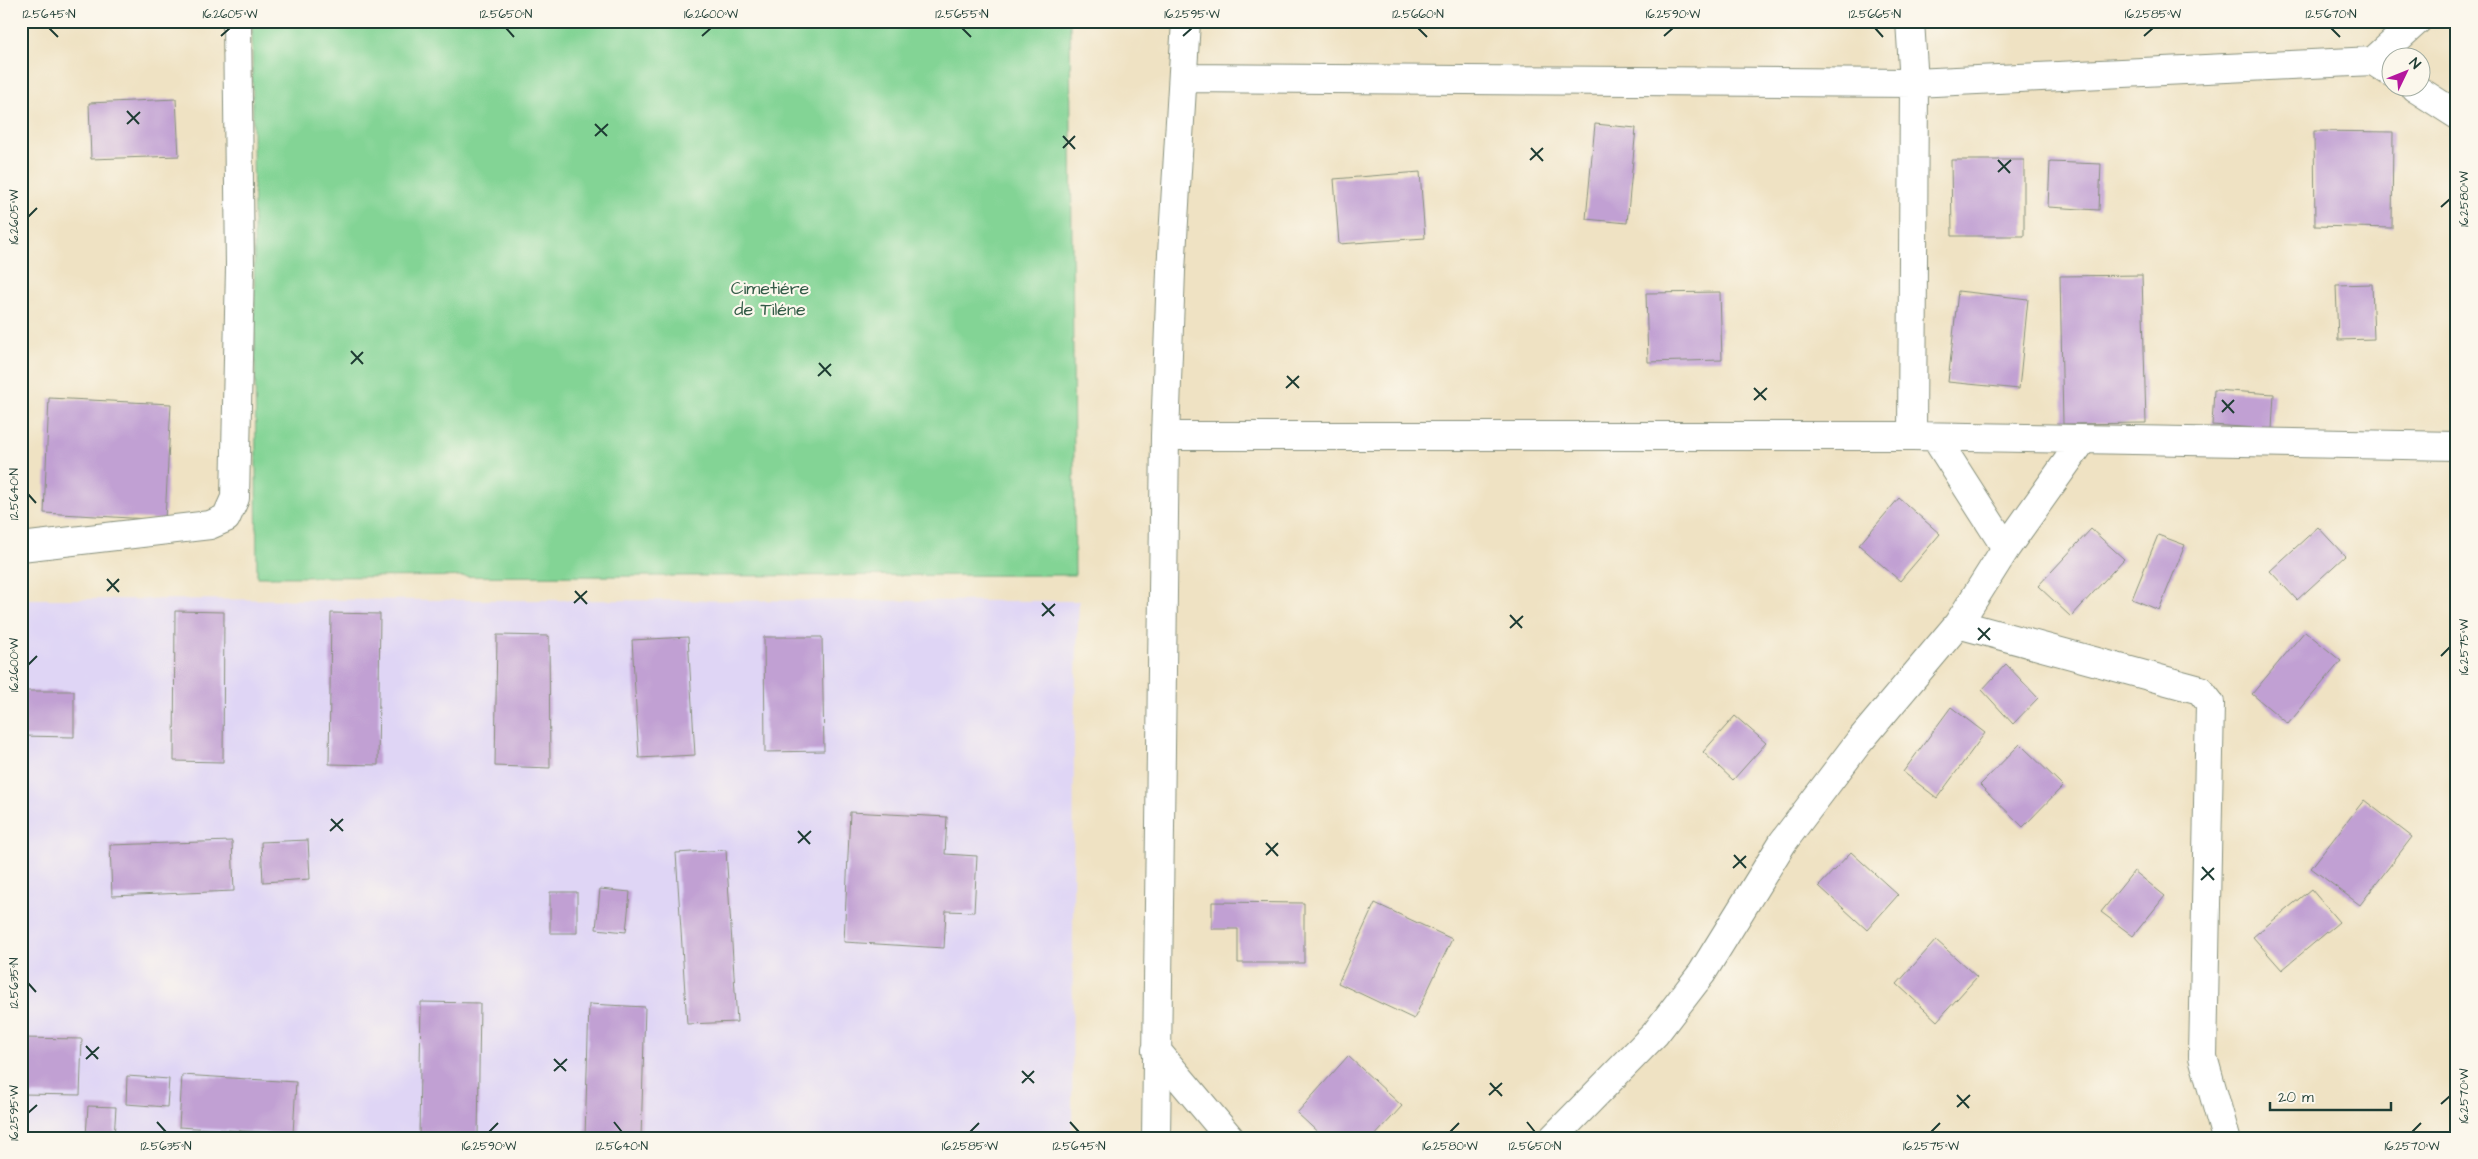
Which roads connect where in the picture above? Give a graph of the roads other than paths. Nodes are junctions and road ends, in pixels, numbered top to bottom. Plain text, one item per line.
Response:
1 (237, 21) edge
2 (1186, 21) edge
3 (1910, 21) edge
4 (2417, 21) edge
5 (2396, 48) edge
6 (2380, 66) edge
7 (1184, 78) junction
8 (1914, 83) junction
9 (2430, 98) edge
10 (2457, 115) edge
11 (1165, 436) junction
12 (1924, 437) junction
13 (2082, 441) junction
14 (2457, 446) edge
15 (21, 547) edge
16 (2006, 548) junction
17 (1958, 624) junction
18 (1156, 1050) junction
19 (1156, 1138) edge
20 (1230, 1138) edge
21 (1553, 1138) edge
22 (2226, 1138) edge

1 - 15 street
2 - 7 street
3 - 8 street
4 - 5 street
6 - 8 street
7 - 8 street
7 - 11 street
8 - 12 street
9 - 10 street
11 - 12 street
11 - 18 street
12 - 13 street
12 - 16 street
13 - 14 street
13 - 16 street
16 - 17 street
17 - 21 street
17 - 22 street
18 - 19 street
18 - 20 street

